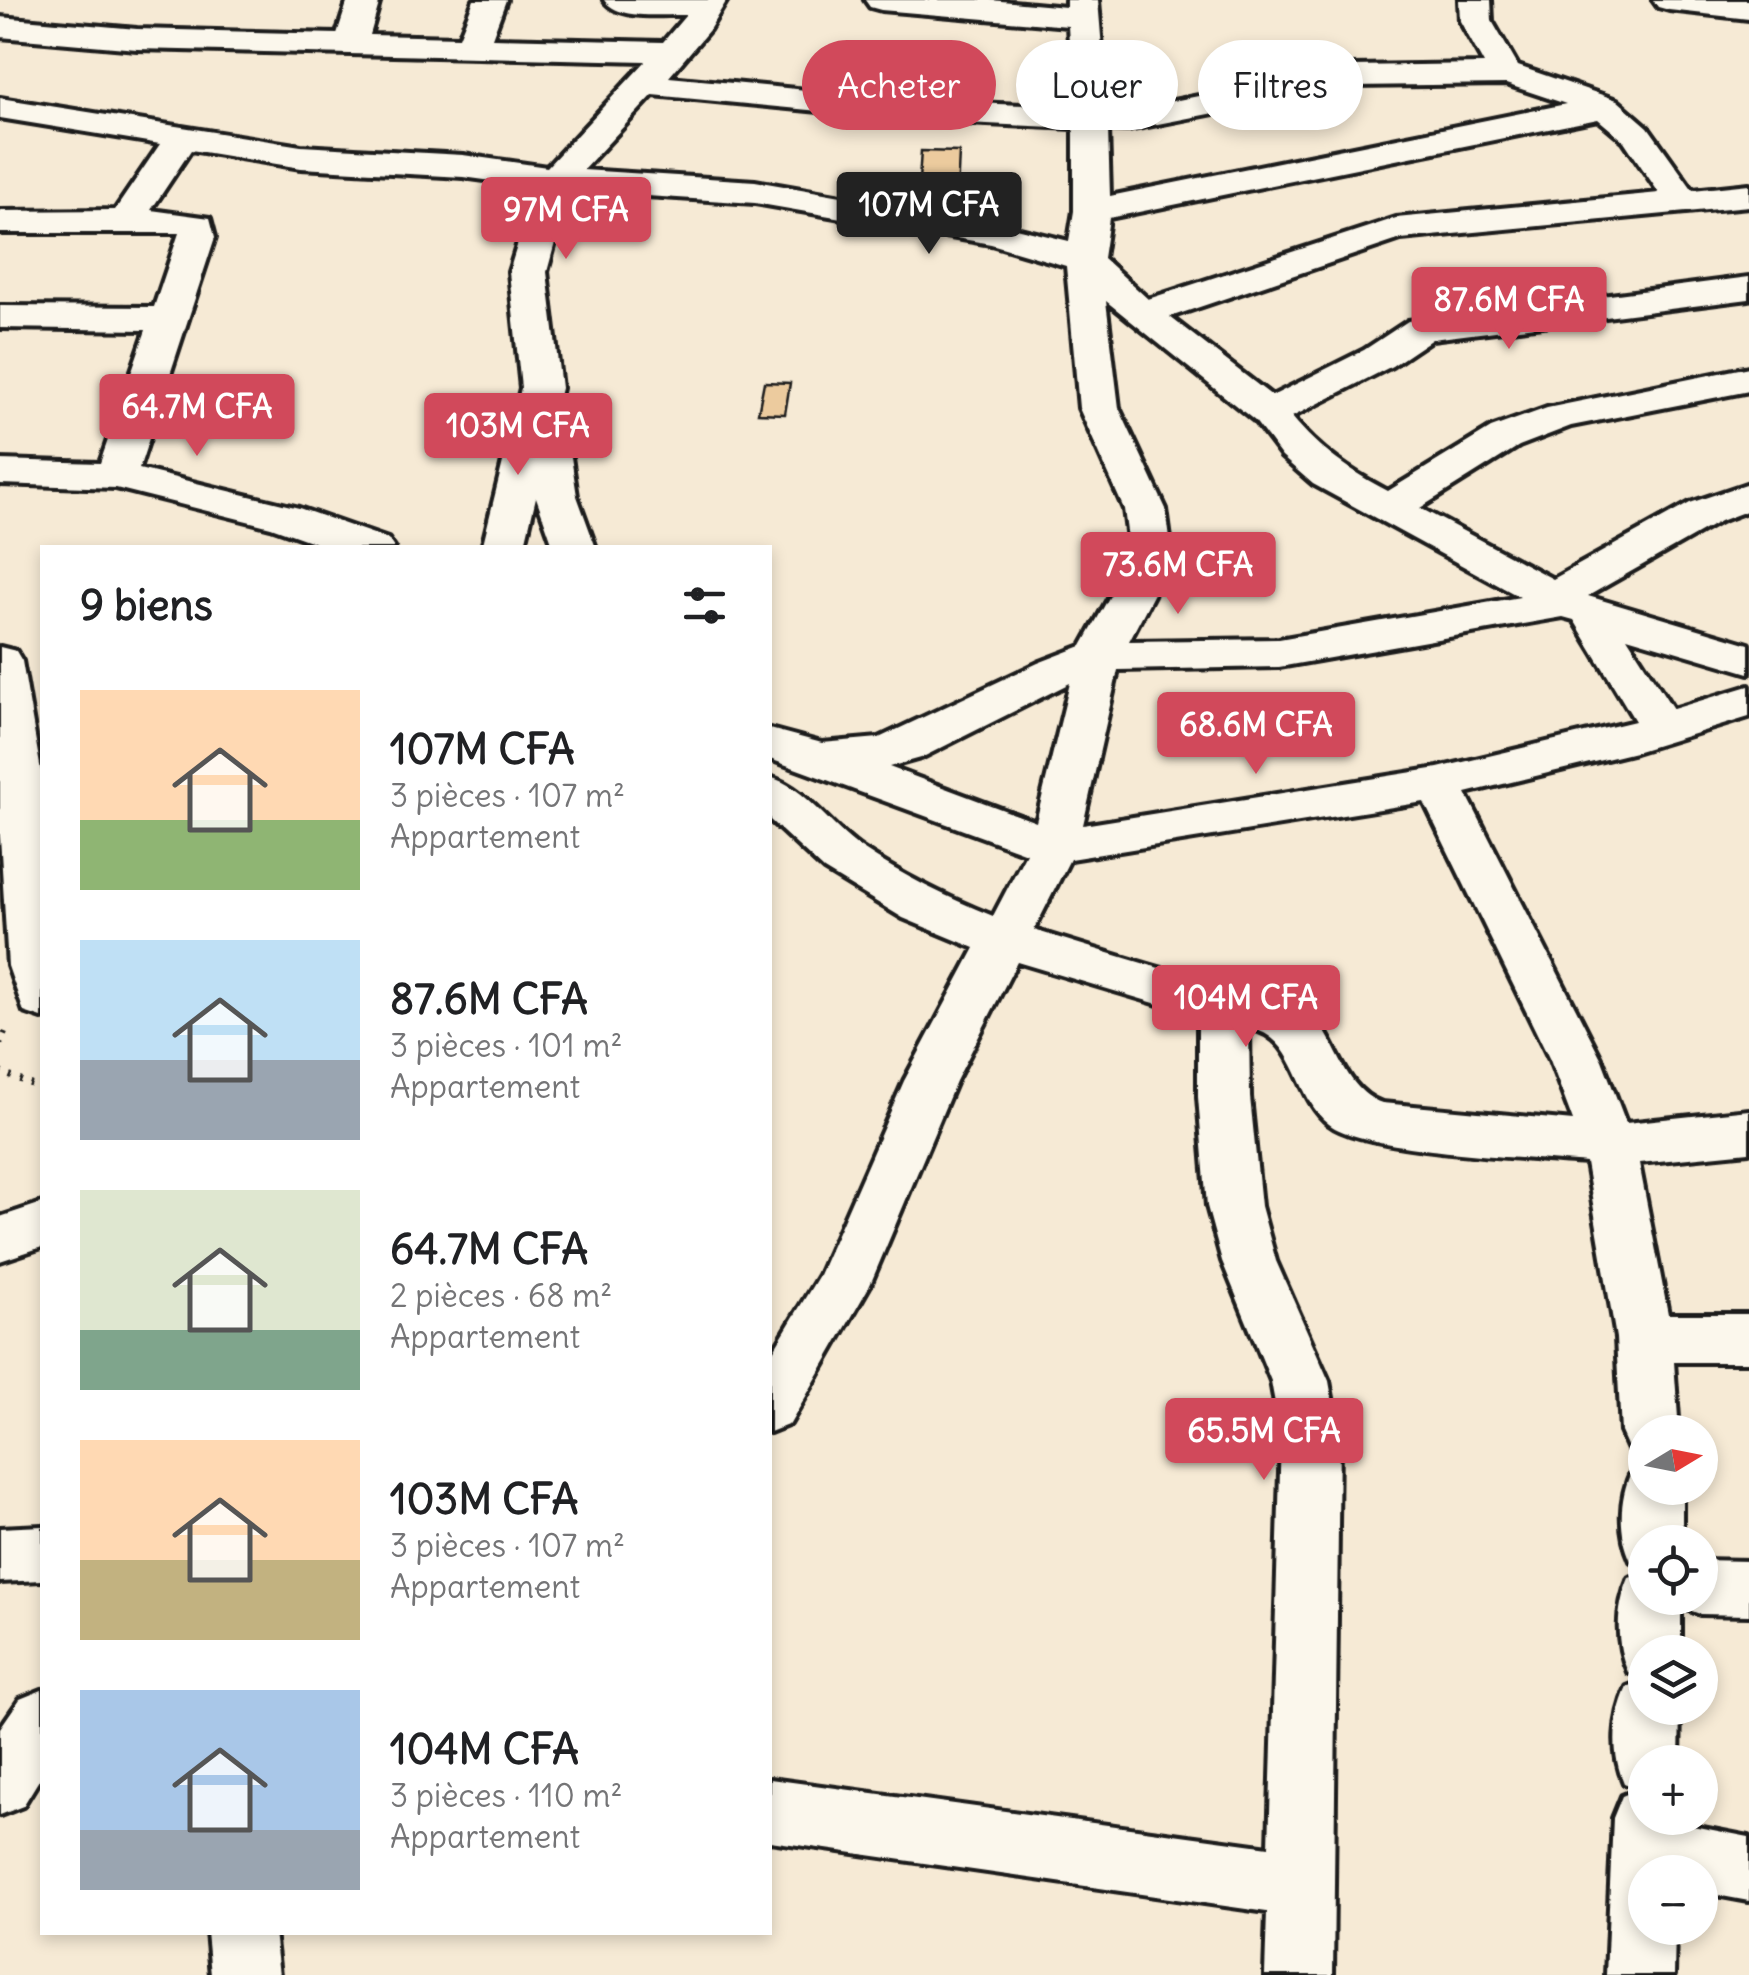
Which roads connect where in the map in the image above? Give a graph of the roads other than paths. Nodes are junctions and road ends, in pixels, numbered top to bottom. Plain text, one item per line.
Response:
1 (364, 0) edge
2 (490, 0) edge
3 (620, 0) edge
4 (881, 0) edge
5 (1476, 0) edge
6 (1669, 0) edge
7 (709, 3) edge
8 (1082, 9) edge
9 (1749, 9) edge
10 (0, 27) edge
11 (1085, 40) edge
12 (350, 46) junction
13 (472, 47) junction
14 (671, 52) junction
15 (1506, 74) junction
16 (645, 84) junction
17 (0, 108) edge
18 (1605, 108) junction
19 (1178, 111) edge
20 (1016, 115) edge
21 (1091, 130) edge
22 (180, 140) junction
23 (554, 179) junction
24 (1749, 195) edge
25 (1683, 200) junction
26 (1092, 211) junction
27 (0, 222) edge
28 (125, 222) junction
29 (1084, 260) junction
30 (1749, 288) edge
31 (1142, 314) junction
32 (0, 317) edge
33 (171, 319) junction
34 (1749, 379) edge
35 (541, 388) junction
36 (1269, 413) junction
37 (0, 472) edge
38 (116, 476) junction
39 (1749, 496) edge
40 (1389, 509) junction
41 (364, 545) edge
42 (504, 545) edge
43 (575, 545) edge
44 (1569, 603) junction
45 (1099, 656) junction
46 (1749, 659) edge
47 (0, 662) edge
48 (1743, 713) edge
49 (1662, 728) junction
50 (772, 745) edge
51 (818, 757) junction
52 (1438, 784) junction
53 (772, 795) edge
54 (1056, 843) junction
55 (1005, 940) junction
56 (40, 991) edge
57 (1223, 1005) junction
58 (1749, 1131) edge
59 (1609, 1145) junction
60 (40, 1226) edge
61 (0, 1240) edge
62 (1644, 1338) junction
63 (1749, 1338) edge
64 (772, 1404) edge
65 (1649, 1415) edge
66 (40, 1553) edge
67 (0, 1556) edge
68 (1718, 1587) edge
69 (1749, 1588) edge
70 (40, 1723) edge
71 (0, 1784) edge
72 (772, 1810) edge
73 (1645, 1835) edge
74 (1651, 1835) edge
75 (1749, 1869) edge
76 (1299, 1884) junction
77 (1299, 1975) edge
78 (1640, 1975) edge

1 - 12 street
2 - 13 street
3 - 7 street
4 - 8 street
5 - 15 street
6 - 9 street
7 - 14 street
8 - 11 street
10 - 12 street
12 - 13 street
13 - 14 street
14 - 16 street
15 - 18 street
15 - 19 street
16 - 20 street
16 - 23 street
17 - 22 street
18 - 25 street
18 - 26 street
21 - 26 street
22 - 23 street
22 - 28 street
23 - 29 street
23 - 35 street
24 - 25 street
25 - 31 street
26 - 29 street
27 - 28 street
28 - 33 street
29 - 31 street
29 - 45 street
30 - 36 street
31 - 36 street
32 - 33 street
33 - 38 street
34 - 40 street
35 - 42 street
35 - 43 street
36 - 40 street
37 - 38 street
38 - 41 street
39 - 44 street
40 - 44 street
44 - 45 street
44 - 46 street
44 - 49 street
45 - 51 street
45 - 54 street
47 - 56 street
48 - 49 street
49 - 52 street
50 - 51 street
51 - 54 street
52 - 54 street
52 - 59 street
53 - 55 street
54 - 55 street
55 - 57 street
55 - 64 street
57 - 59 street
57 - 76 street
58 - 59 street
59 - 62 street
60 - 61 street
62 - 63 street
62 - 65 street
66 - 67 street
68 - 69 street
70 - 71 street
72 - 76 street
73 - 78 street
74 - 75 street
76 - 77 street

